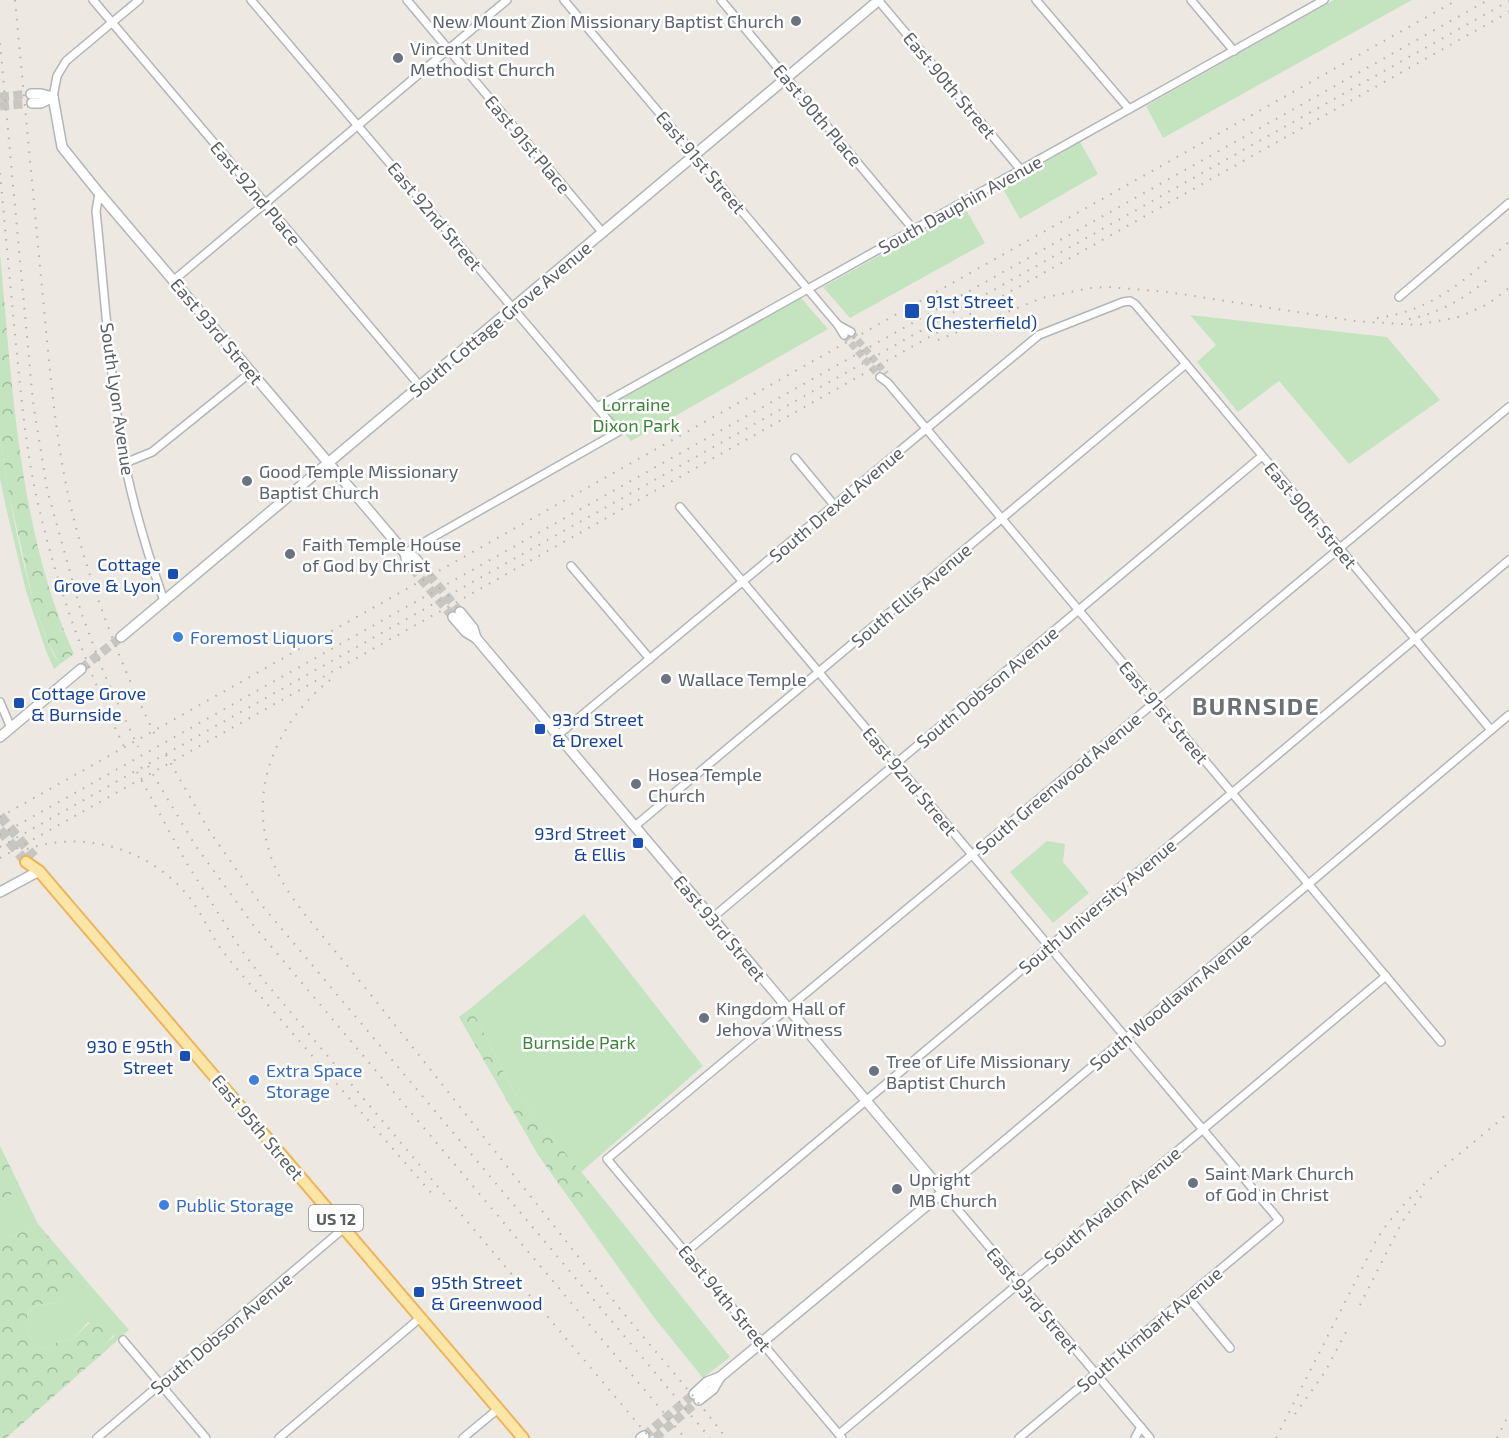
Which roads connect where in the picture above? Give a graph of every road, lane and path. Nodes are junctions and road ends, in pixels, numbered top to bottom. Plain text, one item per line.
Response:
1 (93, 0) edge
2 (139, 0) edge
3 (251, 0) edge
4 (407, 0) edge
5 (507, 0) edge
6 (564, 0) edge
7 (721, 0) edge
8 (879, 0) edge
9 (1036, 0) edge
10 (1191, 0) edge
11 (1324, 0) edge
12 (112, 22) junction
13 (448, 49) junction
14 (1234, 51) junction
15 (786, 78) junction
16 (53, 97) junction
17 (31, 99) tunnel mouth
18 (1129, 109) junction
19 (357, 125) junction
20 (695, 155) junction
21 (1021, 170) junction
22 (99, 193) junction
23 (265, 203) junction
24 (1509, 203) edge
25 (914, 230) junction
26 (603, 232) junction
27 (174, 280) junction
28 (808, 289) junction
29 (1399, 297) dead end
30 (1130, 301) joint
31 (512, 308) junction
32 (847, 333) tunnel mouth
33 (1186, 364) junction
34 (250, 372) junction
35 (883, 375) tunnel mouth
36 (420, 386) junction
37 (1509, 407) edge
38 (597, 408) junction
39 (926, 429) junction
40 (1262, 456) junction
41 (795, 459) dead end
42 (125, 463) junction
43 (328, 463) junction
44 (834, 505) junction
45 (680, 507) dead end
46 (1002, 519) junction
47 (1340, 548) junction
48 (405, 553) junction
49 (1509, 560) edge
50 (416, 566) tunnel mouth
51 (571, 566) dead end
52 (743, 581) junction
53 (164, 601) junction
54 (1079, 610) junction
55 (457, 615) tunnel mouth
56 (121, 637) tunnel mouth
57 (1416, 639) junction
58 (650, 659) junction
59 (81, 669) tunnel mouth
60 (819, 672) junction
61 (0, 702) edge
62 (1156, 702) junction
63 (1509, 715) edge
64 (11, 728) junction
65 (1491, 730) junction
66 (558, 735) junction
67 (0, 737) edge
68 (896, 764) junction
69 (1232, 793) junction
70 (635, 826) junction
71 (972, 855) junction
72 (30, 859) tunnel mouth
73 (39, 871) junction
74 (1309, 884) junction
75 (0, 892) edge
76 (712, 918) junction
77 (1049, 946) junction
78 (1386, 976) junction
79 (788, 1008) junction
80 (1126, 1038) junction
81 (1441, 1042) dead end
82 (865, 1101) junction
83 (1203, 1129) junction
84 (607, 1159) joint
85 (942, 1192) junction
86 (1279, 1220) joint
87 (344, 1228) junction
88 (686, 1252) junction
89 (1019, 1283) junction
90 (1188, 1297) junction
91 (420, 1318) junction
92 (123, 1340) dead end
93 (762, 1342) junction
94 (1230, 1348) dead end
95 (1096, 1374) junction
96 (160, 1384) junction
97 (697, 1397) tunnel mouth
98 (498, 1409) junction
99 (1141, 1427) junction
100 (840, 1436) edge
101 (97, 1438) edge
102 (206, 1438) edge
103 (279, 1438) edge
104 (464, 1438) edge
105 (523, 1438) edge
106 (1019, 1438) edge
107 (1135, 1438) edge
108 (1150, 1438) edge

1 - 12 street, East 92nd Place
2 - 12 street
3 - 19 street, East 92nd Street
4 - 13 street, East 91st Place
5 - 13 street
6 - 20 street, East 91st Street
7 - 15 street, East 90th Place
8 - 15 street, South Cottage Grove Avenue
8 - 21 street, East 90th Street
9 - 18 street
10 - 14 street
11 - 14 street, South Dauphin Avenue
12 - 16 street
12 - 23 street, East 92nd Place
13 - 19 street
13 - 26 street, East 91st Place
14 - 18 street, South Dauphin Avenue
15 - 20 street, South Cottage Grove Avenue
15 - 25 street, East 90th Place
16 - 17 street
16 - 22 street, East 93rd Street
18 - 21 street, South Dauphin Avenue
19 - 23 street
19 - 31 street, East 92nd Street
20 - 26 street, South Cottage Grove Avenue
20 - 28 street, East 91st Street
21 - 25 street, South Dauphin Avenue
22 - 27 street, East 93rd Street
22 - 42 street, South Lyon Avenue
23 - 27 street
23 - 36 street, East 92nd Place
24 - 29 street
25 - 28 street, South Dauphin Avenue
26 - 31 street, South Cottage Grove Avenue
27 - 34 street, East 93rd Street
28 - 32 street, East 91st Street
28 - 38 street, South Dauphin Avenue
30 - 33 street, East 90th Street
30 - 39 street, South Drexel Avenue
31 - 36 street, South Cottage Grove Avenue
31 - 38 street, East 92nd Street
33 - 40 street, East 90th Street
33 - 46 street, South Ellis Avenue
34 - 42 street
34 - 43 street, East 93rd Street
35 - 39 street, East 91st Street
36 - 43 street, South Cottage Grove Avenue
37 - 47 street, South Greenwood Avenue
38 - 48 street, East 92nd Street
39 - 44 street, South Drexel Avenue
39 - 46 street, East 91st Street
40 - 47 street, East 90th Street
40 - 54 street, South Dobson Avenue
41 - 44 street
42 - 53 street, South Lyon Avenue
43 - 48 street, East 93rd Street
43 - 53 street, South Cottage Grove Avenue
44 - 52 street, South Drexel Avenue
45 - 52 street, East 92nd Street
46 - 54 street, East 91st Street
46 - 60 street, South Ellis Avenue
47 - 57 street, East 90th Street
47 - 62 street, South Greenwood Avenue
48 - 50 street, East 93rd Street
49 - 57 street, South University Avenue
51 - 58 street
52 - 58 street, South Drexel Avenue
52 - 60 street, East 92nd Street
53 - 56 street, South Cottage Grove Avenue
54 - 62 street, East 91st Street
54 - 68 street, South Dobson Avenue
55 - 66 street, East 93rd Street
57 - 65 street, East 90th Street
57 - 69 street, South University Avenue
58 - 66 street, South Drexel Avenue
59 - 64 street
60 - 68 street, East 92nd Street
60 - 70 street, South Ellis Avenue
61 - 64 street
62 - 69 street, East 91st Street
62 - 71 street, South Greenwood Avenue
63 - 65 street, South Woodlawn Avenue
64 - 67 street
65 - 74 street, South Woodlawn Avenue
66 - 70 street, East 93rd Street
68 - 71 street, East 92nd Street
68 - 76 street, South Dobson Avenue
69 - 74 street, East 91st Street
69 - 77 street, South University Avenue
70 - 76 street, East 93rd Street
71 - 77 street, East 92nd Street
71 - 79 street, South Greenwood Avenue
72 - 73 main road, East 95th Street / US 12
73 - 75 street
73 - 87 main road, East 95th Street / US 12
74 - 78 street, East 91st Street
74 - 80 street, South Woodlawn Avenue
76 - 79 street, East 93rd Street
77 - 80 street, East 92nd Street
77 - 82 street, South University Avenue
78 - 81 street, East 91st Street
78 - 83 street, South Avalon Avenue
79 - 82 street, East 93rd Street
79 - 84 street, South Greenwood Avenue
80 - 83 street, East 92nd Street
80 - 85 street, South Woodlawn Avenue
82 - 85 street, East 93rd Street
82 - 88 street, South University Avenue
83 - 86 street, East 92nd Street
83 - 89 street, South Avalon Avenue
84 - 88 street, East 94th Street
85 - 89 street, East 93rd Street
85 - 93 street, South Woodlawn Avenue
86 - 90 street, South Kimbark Avenue
87 - 91 main road, East 95th Street / US 12
87 - 96 street, South Dobson Avenue
88 - 93 street, East 94th Street
89 - 95 street, East 93rd Street
89 - 100 street, South Avalon Avenue
90 - 94 street
90 - 95 street, South Kimbark Avenue
91 - 98 main road, East 95th Street / US 12
91 - 103 street
92 - 96 street
93 - 97 street, South Woodlawn Avenue
93 - 100 street, East 94th Street
95 - 99 street, East 93rd Street
95 - 106 street, South Kimbark Avenue
96 - 101 street, South Dobson Avenue
96 - 102 street
98 - 104 street
98 - 105 main road, East 95th Street / US 12
99 - 107 street
99 - 108 street, East 93rd Street

